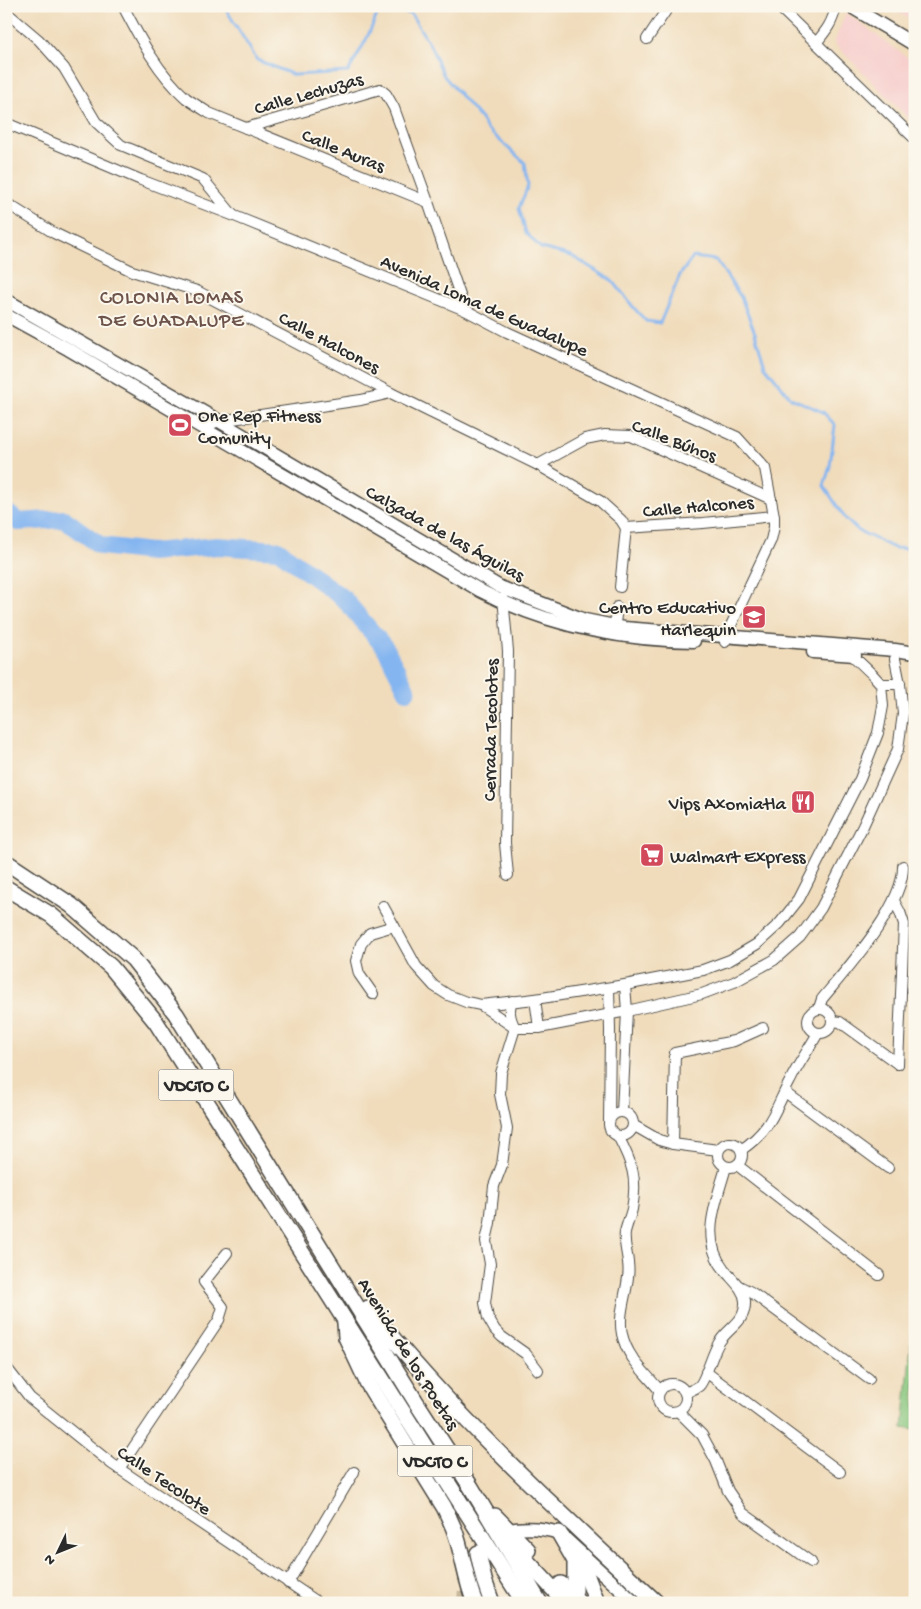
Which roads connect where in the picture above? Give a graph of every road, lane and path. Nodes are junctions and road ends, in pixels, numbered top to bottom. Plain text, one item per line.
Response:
1 (122, 6) edge
2 (669, 6) edge
3 (778, 6) edge
4 (836, 6) edge
5 (850, 6) edge
6 (9, 14) edge
7 (647, 39) dead end
8 (816, 43) junction
9 (915, 45) edge
10 (6, 123) edge
11 (246, 128) junction
12 (915, 139) edge
13 (6, 202) edge
14 (428, 202) junction
15 (232, 214) junction
16 (6, 300) edge
17 (465, 310) junction
18 (6, 315) edge
19 (391, 393) junction
20 (219, 422) junction
21 (202, 428) junction
22 (538, 465) junction
23 (771, 499) junction
24 (774, 516) junction
25 (626, 528) junction
26 (500, 587) junction
27 (620, 587) dead end
28 (504, 603) junction
29 (618, 607) dead end
30 (614, 630) junction
31 (725, 639) junction
32 (915, 653) edge
33 (852, 655) junction
34 (895, 659) junction
35 (915, 661) edge
36 (881, 684) junction
37 (900, 684) junction
38 (6, 862) edge
39 (904, 866) dead end
40 (508, 875) dead end
41 (6, 888) edge
42 (894, 901) junction
43 (383, 906) dead end
44 (394, 926) junction
45 (625, 985) junction
46 (609, 988) junction
47 (373, 994) dead end
48 (535, 999) junction
49 (512, 1001) junction
50 (481, 1005) junction
51 (819, 1008) junction
52 (627, 1011) junction
53 (610, 1014) junction
54 (833, 1021) junction
55 (515, 1028) junction
56 (539, 1028) junction
57 (763, 1028) dead end
58 (610, 1030) junction
59 (626, 1030) junction
60 (818, 1033) junction
61 (786, 1092) junction
62 (622, 1112) junction
63 (609, 1123) junction
64 (633, 1125) junction
65 (618, 1136) junction
66 (673, 1144) junction
67 (718, 1150) junction
68 (741, 1150) junction
69 (731, 1166) junction
70 (888, 1168) dead end
71 (227, 1253) dead end
72 (324, 1253) junction
73 (879, 1275) dead end
74 (738, 1286) junction
75 (345, 1319) junction
76 (6, 1367) edge
77 (538, 1370) dead end
78 (706, 1372) junction
79 (869, 1379) dead end
80 (660, 1391) junction
81 (685, 1393) junction
82 (678, 1411) junction
83 (118, 1469) junction
84 (354, 1472) dead end
85 (840, 1472) dead end
86 (471, 1487) junction
87 (515, 1529) dead end
88 (559, 1533) junction
89 (579, 1550) junction
90 (479, 1552) joint
91 (811, 1562) dead end
92 (470, 1566) tunnel mouth
93 (288, 1583) junction
94 (573, 1599) edge
95 (318, 1603) edge
96 (475, 1603) edge
97 (492, 1603) edge
98 (524, 1603) edge
99 (540, 1603) edge
100 (597, 1603) edge
101 (635, 1603) edge
102 (657, 1603) edge

1 - 11 street, Calle Lechuzas
2 - 7 street
3 - 8 street
4 - 8 street
5 - 9 main road
6 - 15 street
8 - 12 street
10 - 15 street, Avenida Loma de Guadalupe
11 - 14 street, Calle Auras
11 - 14 street, Calle Lechuzas
13 - 19 street, Calle Halcones
14 - 17 street, Calle Lechuzas
15 - 17 street, Avenida Loma de Guadalupe
16 - 20 main road, Calzada de las Águilas
17 - 23 street, Avenida Loma de Guadalupe
18 - 21 main road, Calzada de las Águilas
19 - 20 street
19 - 22 street, Calle Halcones
20 - 21 street
20 - 26 main road, Calzada de las Águilas
21 - 28 main road, Calzada de las Águilas
22 - 23 street, Calle Búhos
22 - 25 street, Calle Halcones
23 - 24 street, Avenida Loma de Guadalupe
24 - 25 street, Calle Halcones
24 - 31 street, Avenida Loma de Guadalupe
25 - 27 street, Calle Halcones
26 - 28 street, Cerrada Tecolotes
26 - 30 main road, Calzada de las Águilas
28 - 30 main road, Calzada de las Águilas
28 - 40 street, Cerrada Tecolotes
29 - 30 street
30 - 31 main road, Calzada de las Águilas
31 - 32 main road, Calzada de las Águilas
31 - 33 main road, Calzada de las Águilas
33 - 34 main road, Calzada de las Águilas
33 - 36 street
34 - 35 main road, Calzada de las Águilas
34 - 37 street
36 - 37 street
36 - 45 street
37 - 52 street
38 - 72 highway, VDCTO C
39 - 42 street
41 - 75 highway, VDCTO C
42 - 51 street
42 - 54 street
43 - 44 street
44 - 47 street
44 - 50 street
45 - 46 street
45 - 52 street
46 - 48 street
46 - 53 street
48 - 49 street
48 - 56 street
49 - 50 street
49 - 55 street
50 - 55 street
51 - 54 street
51 - 60 street
52 - 53 street
52 - 59 street
53 - 56 street
53 - 58 street
54 - 60 street
55 - 56 street
55 - 77 street
57 - 66 street
58 - 59 street
58 - 63 street
59 - 62 street
60 - 61 street
61 - 68 street
61 - 70 street
62 - 63 street
62 - 64 street
63 - 65 street
64 - 65 street
64 - 66 street
65 - 80 street
66 - 67 street
67 - 68 street
67 - 69 street
68 - 69 street
69 - 73 street
69 - 74 street
71 - 83 street
72 - 86 highway, Avenida de los Poetas / VDCTO C
72 - 102 highway
74 - 78 street
74 - 79 street
75 - 96 highway
75 - 98 highway, Avenida de los Poetas / VDCTO C
76 - 83 street, Calle Tecolote
78 - 81 street
78 - 85 street
80 - 81 street
80 - 82 street
81 - 82 street
82 - 91 street
83 - 93 street, Calle Tecolote
84 - 93 street
86 - 94 highway
86 - 99 highway, Avenida de los Poetas / VDCTO C
87 - 88 main road
88 - 89 main road
88 - 94 highway
89 - 100 highway
89 - 101 main road
90 - 92 main road
90 - 97 highway
93 - 95 street, Calle Tecolote

